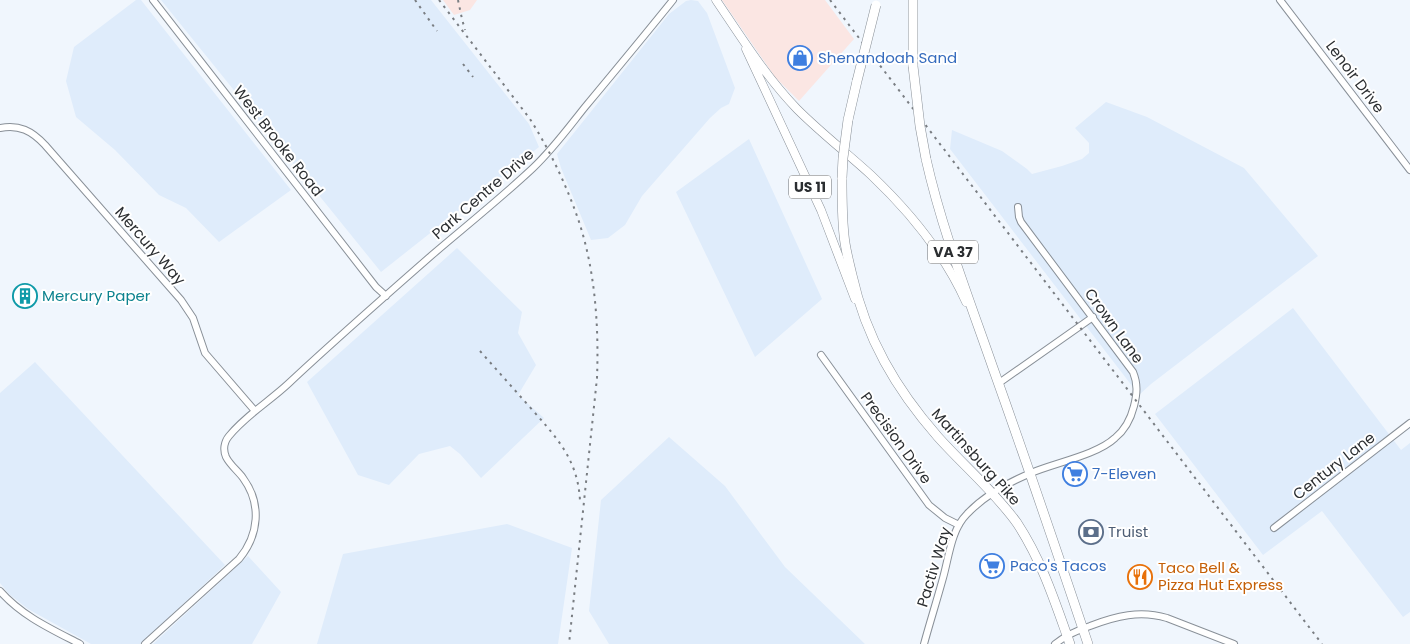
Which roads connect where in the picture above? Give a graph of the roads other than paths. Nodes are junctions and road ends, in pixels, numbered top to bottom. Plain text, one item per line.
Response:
1 (153, 0) edge
2 (673, 0) edge
3 (716, 0) edge
4 (914, 0) edge
5 (1280, 0) edge
6 (877, 3) edge
7 (736, 29) junction
8 (0, 128) edge
9 (1410, 170) edge
10 (1018, 207) dead end
11 (386, 296) junction
12 (1093, 317) junction
13 (985, 344) junction
14 (876, 348) junction
15 (821, 355) dead end
16 (999, 383) junction
17 (255, 411) junction
18 (1410, 423) edge
19 (1030, 473) junction
20 (992, 492) junction
21 (959, 525) junction
22 (1274, 528) dead end
23 (0, 591) edge
24 (1083, 628) junction
25 (1068, 640) edge
26 (80, 644) edge
27 (145, 644) edge
28 (924, 644) edge
29 (1055, 644) edge
30 (1088, 644) edge
31 (1234, 644) edge

1 - 11 street, West Brooke Road
2 - 11 street, Park Centre Drive
3 - 7 main road, US 11
4 - 13 highway, VA 37, bridge
5 - 9 street, Lenoir Drive
6 - 14 highway, Martinsburg Pike, bridge
7 - 13 main road, US 11
7 - 14 main road, US 11
8 - 17 street, Mercury Way
10 - 12 street, Crown Lane
11 - 17 street, Park Centre Drive
12 - 16 street
12 - 19 street, Crown Lane
13 - 16 highway, Martinsburg Pike / US 11
14 - 20 highway, Martinsburg Pike / US 11
15 - 21 street, Precision Drive
16 - 19 highway, Martinsburg Pike / US 11
17 - 27 street, Park Centre Drive
18 - 22 street, Century Lane
19 - 20 street, Pactiv Way
19 - 24 highway, Martinsburg Pike / US 11
20 - 21 street, Pactiv Way
20 - 25 highway, Martinsburg Pike / US 11
21 - 28 street, Pactiv Way
23 - 26 street
24 - 25 street
24 - 30 highway, Martinsburg Pike / US 11
24 - 31 street
25 - 29 street

